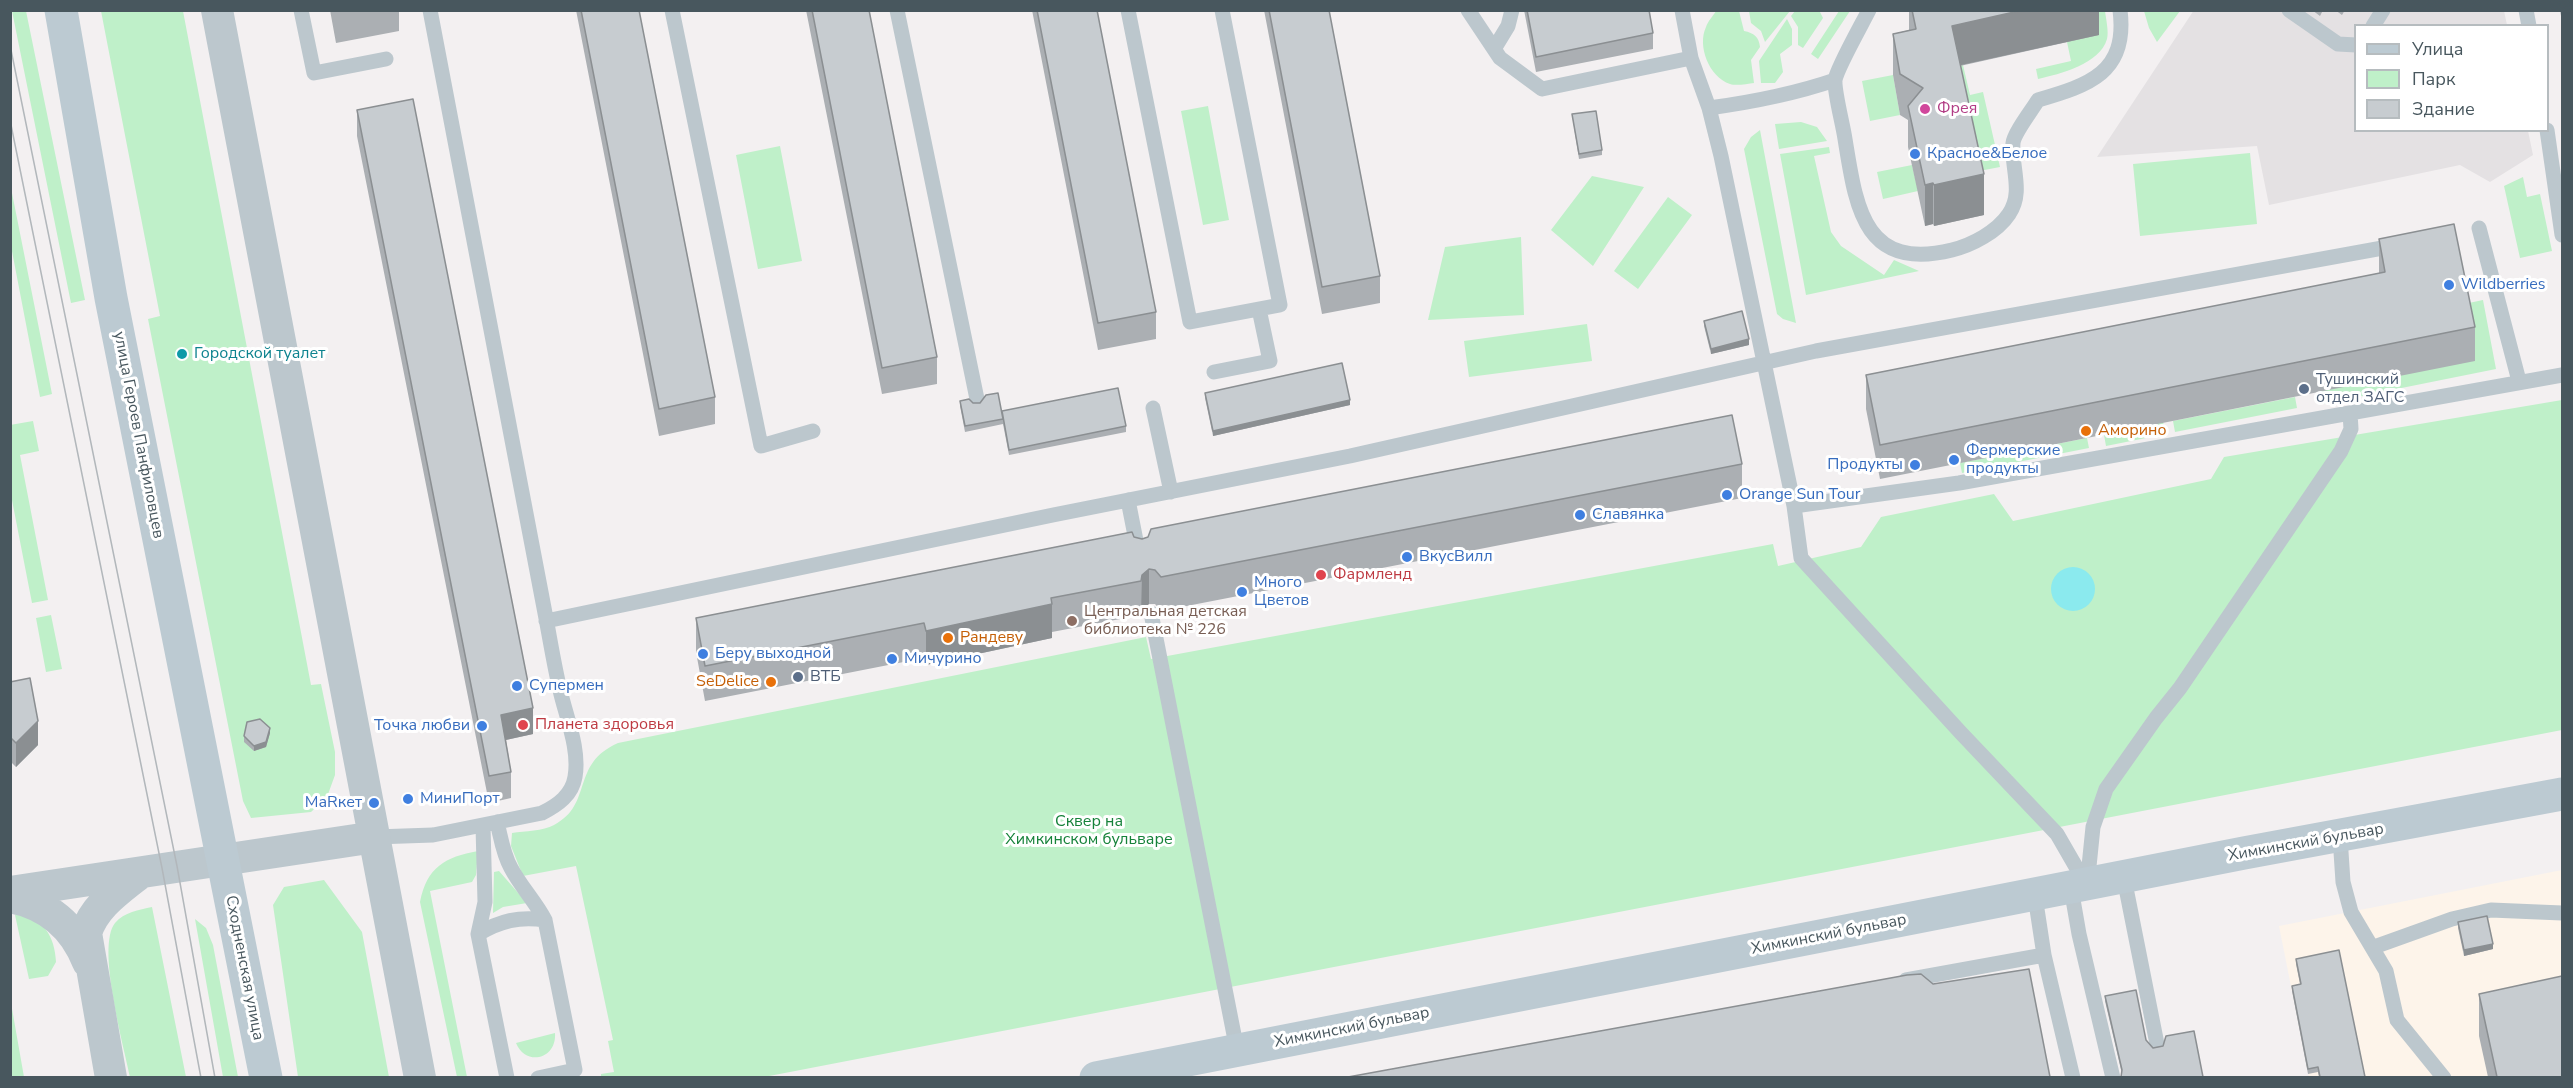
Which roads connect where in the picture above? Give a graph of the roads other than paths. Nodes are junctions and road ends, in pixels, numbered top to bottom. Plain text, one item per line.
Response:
1 (61, 10) edge
2 (217, 10) edge
3 (301, 10) edge
4 (430, 10) edge
5 (672, 10) edge
6 (897, 10) edge
7 (1128, 10) edge
8 (1222, 10) edge
9 (1468, 10) edge
10 (1512, 10) edge
11 (1682, 10) edge
12 (1869, 10) edge
13 (2120, 10) edge
14 (2289, 10) edge
15 (2383, 10) edge
16 (2374, 24) edge
17 (2354, 45) edge
18 (1494, 49) junction
19 (1691, 58) junction
20 (386, 59) dead end
21 (1835, 80) junction
22 (1709, 108) junction
23 (2547, 132) edge
24 (2479, 228) dead end
25 (2562, 235) edge
26 (2388, 247) edge
27 (1259, 309) junction
28 (1763, 364) junction
29 (1214, 372) dead end
30 (2562, 375) edge
31 (2519, 381) junction
32 (977, 399) dead end
33 (1153, 408) dead end
34 (2350, 413) junction
35 (813, 431) dead end
36 (1171, 492) junction
37 (1128, 500) junction
38 (1794, 506) junction
39 (1141, 564) edge
40 (1151, 613) edge
41 (546, 621) junction
42 (2562, 794) edge
43 (490, 824) junction
44 (375, 837) junction
45 (2340, 837) junction
46 (222, 859) junction
47 (140, 873) junction
48 (2124, 878) junction
49 (2079, 887) junction
50 (10, 894) edge
51 (2035, 896) junction
52 (2562, 913) edge
53 (545, 920) junction
54 (478, 934) junction
55 (2374, 947) junction
56 (2044, 955) junction
57 (90, 968) junction
58 (1890, 983) edge
59 (2157, 1044) dead end
60 (1237, 1050) junction
61 (111, 1077) edge
62 (266, 1077) edge
63 (420, 1077) edge
64 (507, 1077) edge
65 (538, 1077) edge
66 (1096, 1077) edge
67 (2073, 1077) edge
68 (2113, 1077) edge
69 (2444, 1077) edge

1 - 46 main road, улица Героев Панфиловцев
2 - 44 street
3 - 20 lane
4 - 41 lane
5 - 35 lane
6 - 32 lane
7 - 27 lane
8 - 27 lane
9 - 18 lane
10 - 18 lane
11 - 19 lane
12 - 21 lane
13 - 21 lane
14 - 17 lane
15 - 16 lane
18 - 19 lane
19 - 22 lane
21 - 22 lane
22 - 28 lane
23 - 25 lane
24 - 31 lane
26 - 28 lane
27 - 29 lane
28 - 36 lane
28 - 38 lane
30 - 31 lane
31 - 34 lane
33 - 36 lane
34 - 38 lane
34 - 49 lane
36 - 37 lane
37 - 39 lane
37 - 41 lane
38 - 49 lane
40 - 60 lane
41 - 43 lane
42 - 45 main road, Химкинский бульвар
43 - 44 lane
43 - 53 lane
43 - 54 lane
44 - 46 street
44 - 63 street
45 - 48 main road, Химкинский бульвар
45 - 55 lane
46 - 47 street
46 - 62 main road, Сходненская улица
47 - 50 street
47 - 57 street
48 - 49 main road, Химкинский бульвар
48 - 59 lane
49 - 51 main road, Химкинский бульвар
49 - 68 lane
50 - 57 street
51 - 56 lane
51 - 60 main road, Химкинский бульвар
52 - 55 lane
53 - 54 lane
53 - 65 lane
54 - 64 lane
55 - 69 lane
56 - 58 lane
56 - 67 lane
57 - 61 street
60 - 66 main road, Химкинский бульвар

